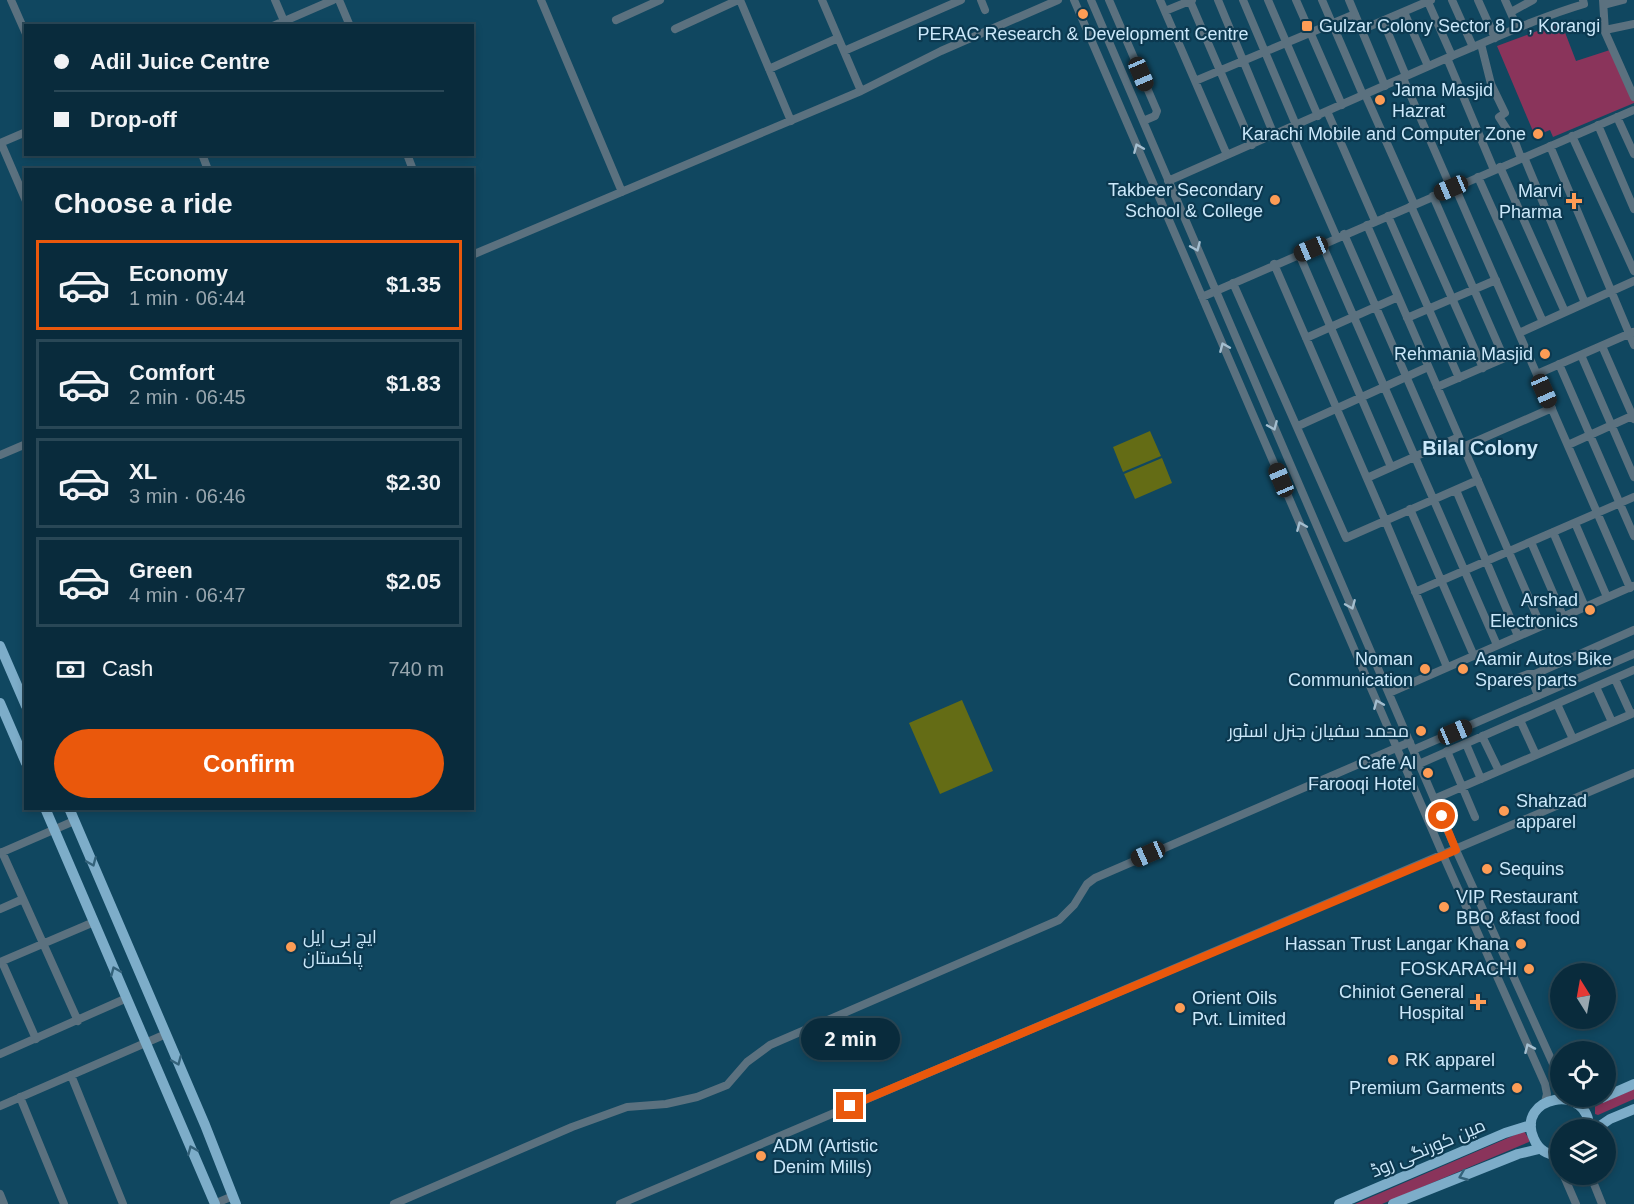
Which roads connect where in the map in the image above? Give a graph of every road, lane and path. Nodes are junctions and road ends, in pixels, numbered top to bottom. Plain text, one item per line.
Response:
1 (11, 0) edge
2 (275, 0) edge
3 (333, 0) edge
4 (339, 0) edge
5 (541, 0) edge
6 (660, 0) edge
7 (739, 0) edge
8 (961, 0) edge
9 (981, 0) edge
10 (1058, 0) edge
11 (1074, 0) edge
12 (1090, 0) edge
13 (1109, 0) edge
14 (1160, 0) edge
15 (1191, 0) edge
16 (1218, 0) edge
17 (1243, 0) edge
18 (1269, 0) edge
19 (1296, 0) edge
20 (1322, 0) edge
21 (1349, 0) edge
22 (1452, 0) edge
23 (1478, 0) edge
24 (1505, 0) edge
25 (1533, 0) edge
26 (1583, 0) edge
27 (1623, 0) edge
28 (826, 1) edge
29 (1430, 1) edge
30 (1603, 2) edge
31 (985, 10) dead end
32 (1165, 11) junction
33 (1404, 12) junction
34 (1511, 12) junction
35 (1354, 14) junction
36 (616, 20) dead end
37 (284, 21) junction
38 (1383, 21) junction
39 (1332, 23) junction
40 (277, 24) edge
41 (350, 24) edge
42 (1634, 24) edge
43 (1518, 27) junction
44 (24, 29) edge
45 (675, 29) dead end
46 (1362, 30) junction
47 (1605, 30) junction
48 (1310, 32) junction
49 (838, 38) junction
50 (1495, 38) junction
51 (1286, 42) junction
52 (1477, 46) junction
53 (844, 51) junction
54 (1265, 51) junction
55 (1449, 57) junction
56 (1243, 60) junction
57 (1428, 66) junction
58 (769, 69) junction
59 (1220, 70) junction
60 (1404, 77) junction
61 (1195, 81) junction
62 (1385, 86) junction
63 (861, 91) junction
64 (1364, 95) junction
65 (1634, 97) edge
66 (1342, 105) junction
67 (1634, 110) edge
68 (1327, 111) junction
69 (1318, 116) junction
70 (1617, 117) junction
71 (1149, 118) junction
72 (791, 121) junction
73 (1598, 125) junction
74 (1293, 127) junction
75 (24, 133) edge
76 (1274, 135) junction
77 (1572, 136) junction
78 (0, 143) edge
79 (1252, 145) junction
80 (1550, 146) junction
81 (1634, 154) edge
82 (1227, 155) junction
83 (1522, 158) junction
84 (1497, 169) junction
85 (1478, 177) junction
86 (1168, 181) junction
87 (1453, 187) junction
88 (622, 192) junction
89 (1433, 196) junction
90 (24, 197) edge
91 (1413, 205) junction
92 (1634, 209) edge
93 (1388, 216) junction
94 (1371, 223) junction
95 (1340, 236) junction
96 (1322, 244) junction
97 (474, 254) edge
98 (1299, 254) junction
99 (1274, 264) junction
100 (1634, 272) edge
101 (1496, 280) junction
102 (1634, 281) edge
103 (1233, 283) junction
104 (1474, 289) junction
105 (1215, 290) junction
106 (1611, 291) junction
107 (1202, 297) junction
108 (1398, 297) junction
109 (1452, 299) junction
110 (1585, 303) junction
111 (1376, 307) junction
112 (1429, 309) junction
113 (1565, 312) junction
114 (1354, 317) junction
115 (1407, 318) junction
116 (1543, 322) junction
117 (1331, 327) junction
118 (1519, 333) junction
119 (1632, 333) edge
120 (1306, 338) junction
121 (1634, 345) edge
122 (1602, 346) junction
123 (1526, 349) junction
124 (1581, 355) junction
125 (1504, 358) junction
126 (1559, 364) junction
127 (1428, 367) junction
128 (1483, 368) junction
129 (1537, 374) junction
130 (1407, 377) junction
131 (1459, 378) junction
132 (1385, 387) junction
133 (1437, 387) junction
134 (1361, 398) junction
135 (1552, 408) junction
136 (1337, 409) junction
137 (1634, 417) edge
138 (1298, 426) junction
139 (1612, 426) junction
140 (1590, 435) junction
141 (1459, 437) junction
142 (24, 445) edge
143 (1568, 445) junction
144 (1437, 447) junction
145 (1463, 447) junction
146 (0, 455) edge
147 (1415, 457) junction
148 (1391, 467) junction
149 (1634, 477) edge
150 (1367, 478) junction
151 (1478, 480) junction
152 (1456, 490) junction
153 (1634, 497) edge
154 (1434, 499) junction
155 (1619, 503) junction
156 (1410, 510) junction
157 (1597, 513) junction
158 (1385, 520) junction
159 (1575, 523) junction
160 (1553, 532) junction
161 (1634, 536) edge
162 (1531, 542) junction
163 (1509, 551) junction
164 (1486, 561) junction
165 (1465, 570) junction
166 (1441, 581) junction
167 (1632, 587) edge
168 (1415, 592) junction
169 (1607, 597) junction
170 (1585, 607) junction
171 (1563, 616) junction
172 (1541, 626) junction
173 (1634, 630) edge
174 (1518, 636) junction
175 (1497, 645) junction
176 (0, 646) edge
177 (1634, 654) edge
178 (1474, 656) junction
179 (1447, 667) junction
180 (1634, 670) edge
181 (1530, 674) junction
182 (1615, 679) junction
183 (1507, 682) dead end
184 (1596, 687) junction
185 (1389, 693) junction
186 (1538, 696) junction
187 (24, 701) edge
188 (0, 703) edge
189 (1557, 704) junction
190 (1633, 713) edge
191 (1520, 720) junction
192 (1612, 722) junction
193 (1482, 736) junction
194 (1573, 739) junction
195 (1466, 744) junction
196 (1411, 746) junction
197 (1397, 747) junction
198 (1447, 752) junction
199 (1536, 755) junction
200 (24, 758) edge
201 (1419, 764) junction
202 (1499, 771) junction
203 (1634, 773) edge
204 (1481, 779) junction
205 (1462, 787) junction
206 (1434, 799) junction
207 (46, 810) edge
208 (70, 810) edge
209 (1475, 817) dead end
210 (74, 820) junction
211 (54, 830) junction
212 (1456, 850) junction
213 (1, 853) edge
214 (1443, 855) junction
215 (22, 899) junction
216 (0, 909) edge
217 (94, 922) junction
218 (43, 944) junction
219 (1, 962) edge
220 (127, 999) junction
221 (78, 1021) junction
222 (166, 1034) junction
223 (36, 1039) junction
224 (146, 1043) junction
225 (0, 1054) edge
226 (1550, 1057) edge
227 (71, 1075) junction
228 (1634, 1084) edge
229 (1616, 1092) edge
230 (20, 1097) junction
231 (1550, 1100) edge
232 (1545, 1102) junction
233 (0, 1106) edge
234 (1578, 1107) edge
235 (1634, 1109) edge
236 (1587, 1119) edge
237 (1610, 1119) edge
238 (1531, 1125) junction
239 (1539, 1149) junction
240 (1550, 1154) edge
241 (1388, 1167) dead end
242 (1394, 1180) junction
243 (1568, 1185) edge
244 (1594, 1185) edge
245 (0, 1194) edge
246 (234, 1200) edge
247 (1407, 1201) edge
248 (3, 1204) edge
249 (64, 1204) edge
250 (123, 1204) edge
251 (215, 1204) edge
252 (394, 1204) edge
253 (620, 1204) edge
254 (1339, 1204) edge
255 (1393, 1204) edge
256 (1576, 1204) edge
257 (1602, 1204) edge

1 - 44 street
2 - 37 street
3 - 37 street
4 - 41 street
5 - 88 street
6 - 36 street
7 - 45 street
7 - 58 street
8 - 53 street
9 - 31 street
10 - 63 street
107 -> 11 street
12 - 71 street
13 - 71 street
14 - 32 street
15 - 32 street
15 - 59 street
16 - 56 street
17 - 54 street
18 - 51 street
19 - 48 street
20 - 39 street
21 - 35 street
22 - 52 street
23 - 50 street
24 - 34 street
25 - 34 street
26 - 43 street
27 - 30 street
28 - 49 street
29 - 33 street
29 - 55 street
30 - 47 street
32 - 61 street
33 - 38 street
33 - 57 street
34 - 43 street
35 - 39 street
35 - 46 street
37 - 40 street
38 - 46 street
38 - 60 street
39 - 48 street
39 - 64 street
42 - 47 street
43 - 50 street
46 - 62 street
47 - 65 street
48 - 51 street
48 - 66 street
49 - 53 street
49 - 58 street
50 - 52 street
51 - 54 street
51 - 69 street
52 - 55 street
52 - 83 street
53 - 63 street
54 - 56 street
54 - 74 street
55 - 57 street
55 - 84 street
56 - 59 street
56 - 76 street
57 - 60 street
58 - 72 street
59 - 61 street
59 - 79 street
60 - 62 street
60 - 87 street
61 - 82 street
62 - 64 street
63 - 72 street
64 - 66 street
64 - 91 street
66 - 68 street
67 - 70 street
68 - 69 street
68 - 94 street
69 - 74 street
70 - 73 street
70 - 81 street
71 - 86 street
72 - 88 street
73 - 77 street
73 - 92 street
74 - 76 street
74 - 95 street
75 - 78 street
76 - 79 street
77 - 80 street
77 - 100 street
78 - 90 street
79 - 82 street
80 - 83 street
80 - 106 street
82 - 86 street
83 - 84 street
83 - 110 street
84 - 85 street
84 - 113 street
85 - 87 street
85 - 116 street
86 -> 105 street
87 - 89 street
87 - 101 street
88 - 97 street
89 - 91 street
89 - 104 street
91 - 93 street
91 - 109 street
93 - 94 street
93 - 112 street
94 - 95 street
94 - 108 street
95 - 96 street
95 - 111 street
96 - 98 street
96 - 114 street
98 - 99 street
98 - 117 street
99 - 103 street
99 - 120 street
101 - 104 street
101 - 118 street
102 - 106 street
103 - 105 street
103 - 138 street
104 - 109 street
104 - 125 street
105 - 107 street
105 -> 185 street
106 - 110 street
106 - 119 street
197 -> 107 street
108 - 111 street
108 - 115 street
109 - 112 street
109 - 128 street
110 - 113 street
111 - 114 street
111 - 130 street
112 - 115 street
112 - 131 street
113 - 116 street
114 - 117 street
114 - 132 street
115 - 127 street
116 - 118 street
117 - 120 street
117 - 134 street
118 - 123 street
119 - 121 street
119 - 122 street
120 - 136 street
122 - 124 street
122 - 137 street
123 - 125 street
123 - 129 street
124 - 126 street
124 - 139 street
125 - 128 street
126 - 129 street
126 - 140 street
127 - 130 street
127 - 133 street
128 - 131 street
129 - 135 street
130 - 132 street
130 - 144 street
131 - 133 street
132 - 134 street
132 - 147 street
133 - 141 street
134 - 136 street
134 - 148 street
135 - 143 street
135 - 145 street
136 - 138 street
136 - 150 street
137 - 139 street
138 - 158 street
139 - 140 street
139 - 149 street
140 - 143 street
140 - 155 street
141 - 144 street
141 - 145 street
142 - 146 street
143 - 157 street
144 - 147 street
145 - 151 street
147 - 148 street
147 - 154 street
148 - 150 street
150 - 158 street
151 - 152 street
151 - 163 street
152 - 154 street
152 - 164 street
153 - 155 street
154 - 156 street
154 - 165 street
155 - 157 street
155 - 161 street
156 - 158 street
156 - 166 street
157 - 159 street
157 - 167 street
158 - 168 street
159 - 160 street
159 - 169 street
160 - 162 street
160 - 170 street
162 - 163 street
162 - 171 street
163 - 164 street
163 - 172 street
164 - 165 street
164 - 174 street
165 - 166 street
165 - 175 street
166 - 168 street
166 - 178 street
167 - 169 street
168 - 179 street
169 - 170 street
170 - 171 street
171 - 172 street
172 - 174 street
173 - 181 street
174 - 175 street
175 - 178 street
176 - 187 main road
177 - 186 street
178 - 179 street
179 - 185 street
180 - 182 street
181 - 183 street
181 - 186 street
182 - 184 street
182 - 190 street
184 - 189 street
184 - 192 street
185 - 196 street
186 - 196 street
188 - 200 main road
189 - 191 street
189 - 194 street
190 - 192 street
191 - 193 street
191 - 199 street
192 - 194 street
193 - 195 street
193 - 202 street
194 - 199 street
195 - 198 street
195 - 204 street
196 - 197 street
196 - 201 street
197 - 214 street
197 - 252 street
198 - 201 street
198 - 205 street
199 - 202 street
201 - 206 street
202 - 204 street
203 - 212 street
204 - 205 street
205 - 206 street
205 - 209 street
206 - 212 street
207 - 211 main road
208 - 210 main road
210 - 211 street
210 -> 222 main road
211 - 213 street
211 - 217 main road
212 - 214 street
212 - 226 street
213 - 215 street
232 -> 214 street
214 - 253 street
215 - 216 street
215 - 218 street
217 - 218 street
220 -> 217 main road
218 - 219 street
218 - 221 street
219 - 223 street
220 - 221 street
220 - 224 main road
221 - 223 street
222 - 224 street
222 -> 246 main road
223 - 225 street
224 - 227 street
251 -> 224 main road
227 - 230 street
227 - 250 street
228 - 229 main road
230 - 233 street
230 - 249 street
231 - 232 main road
232 - 238 main road
234 - 236 main road
235 - 237 main road
238 - 239 main road
238 - 242 main road, مین کورنگی روڈ
239 - 240 main road
239 -> 247 main road
241 - 242 street
242 - 254 main road, مین کورنگی روڈ
243 - 256 street
244 - 257 street
245 - 248 street
246 - 251 street
247 - 255 main road

